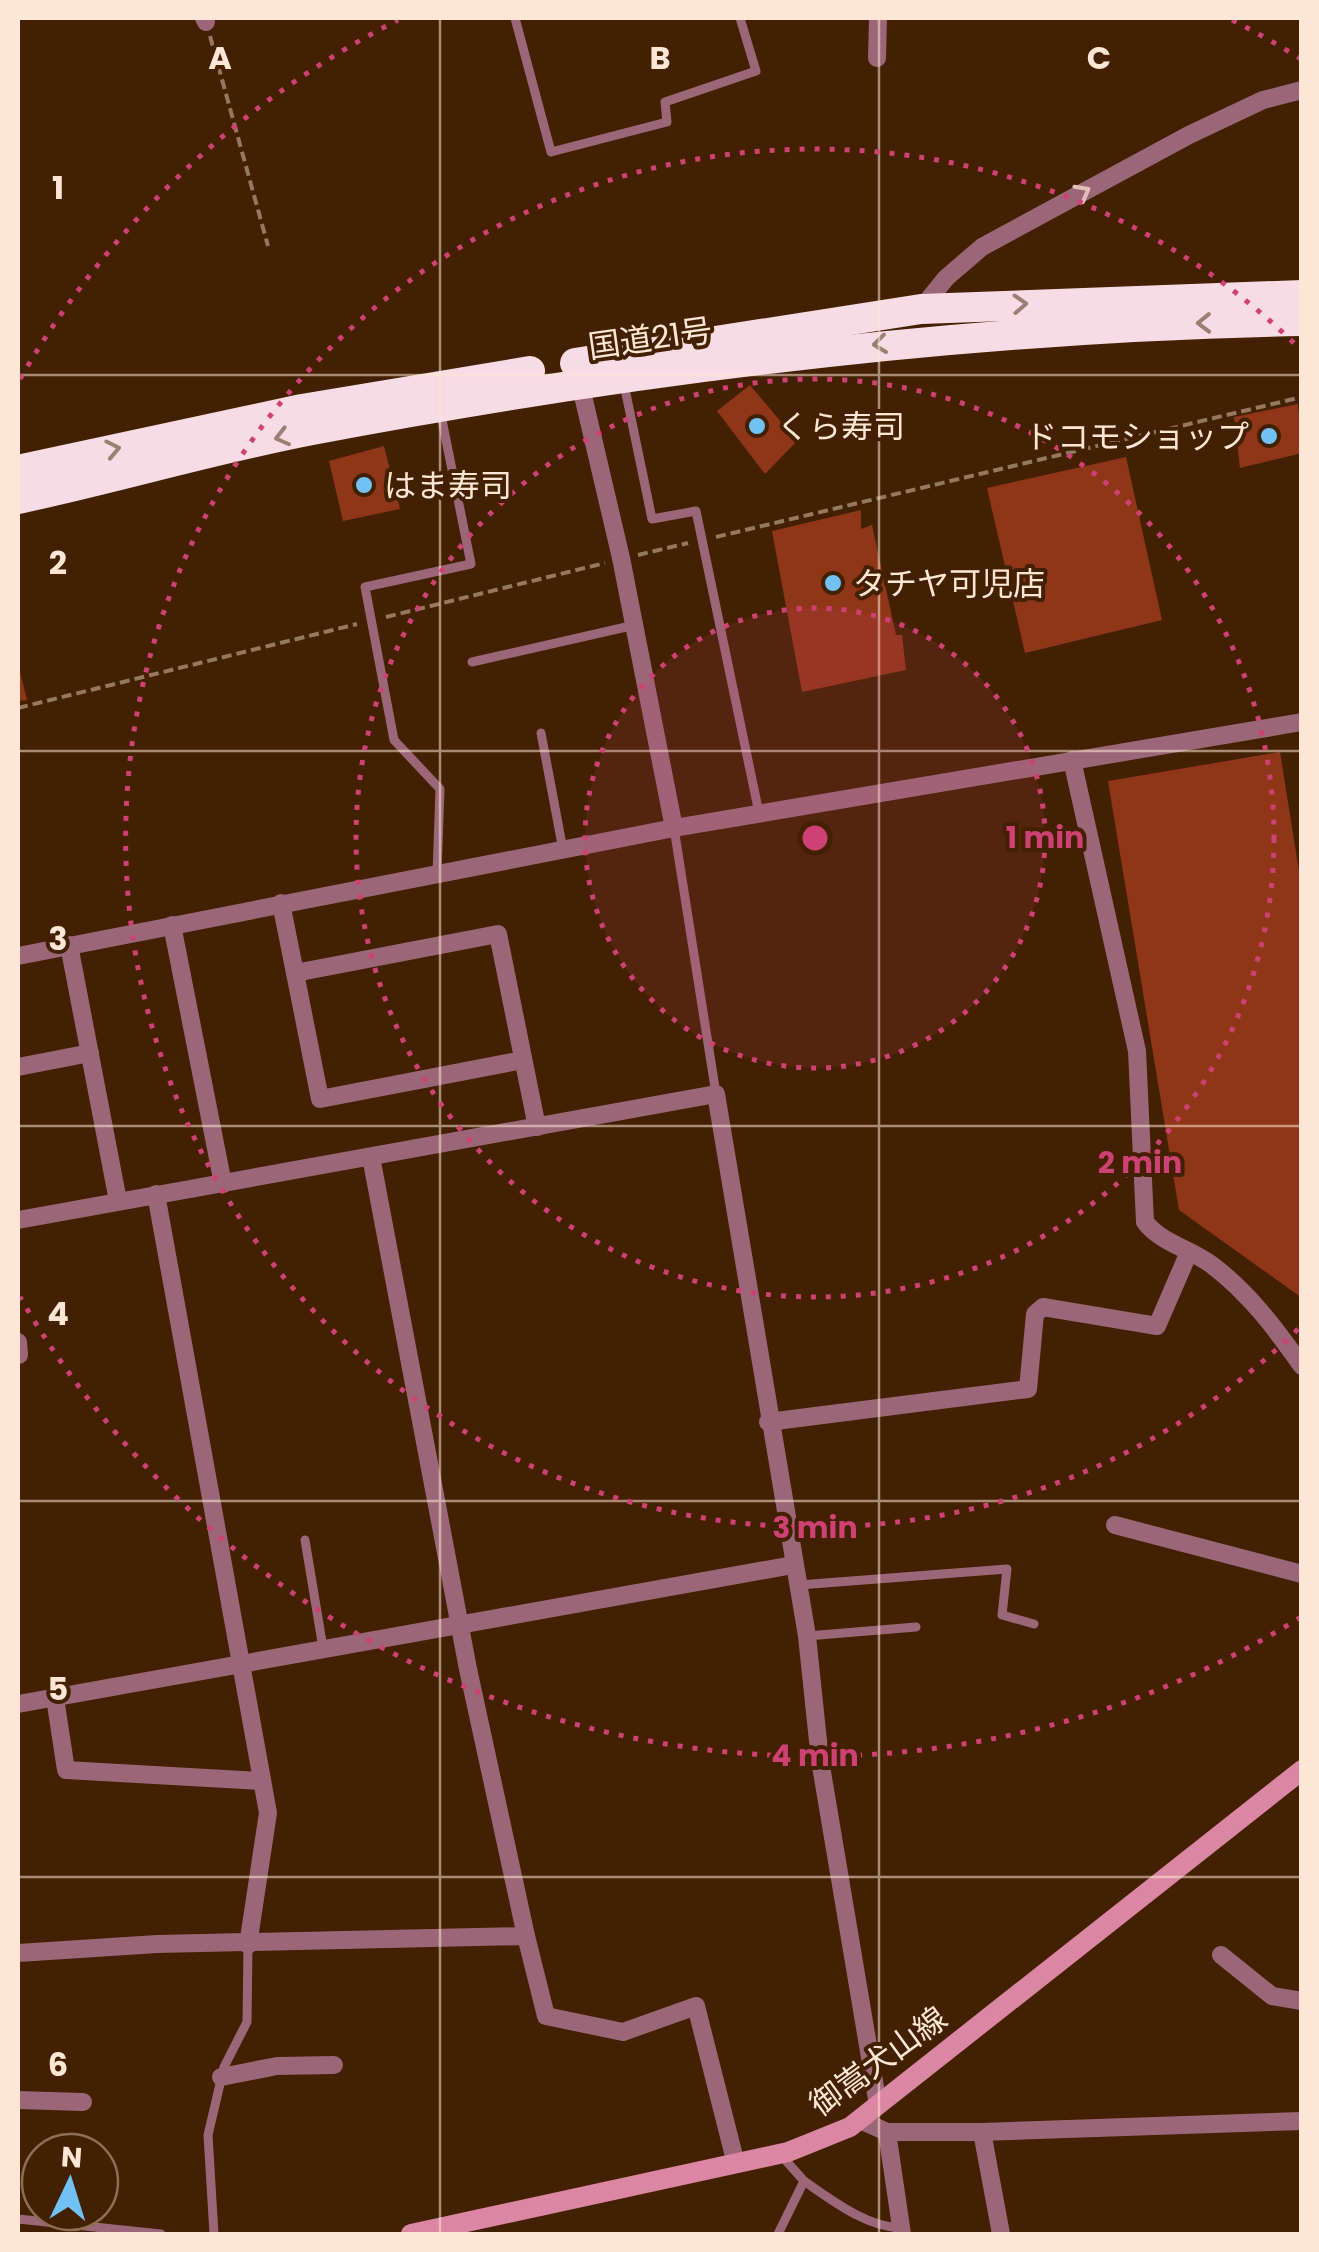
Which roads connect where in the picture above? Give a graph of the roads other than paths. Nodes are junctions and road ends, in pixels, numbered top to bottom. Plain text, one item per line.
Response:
1 (515, 18) edge
2 (740, 18) edge
3 (878, 18) edge
4 (877, 58) dead end
5 (1302, 90) edge
6 (1302, 295) edge
7 (921, 309) junction
8 (1302, 322) edge
9 (622, 377) junction
10 (580, 383) junction
11 (439, 408) junction
12 (18, 470) edge
13 (18, 500) edge
14 (635, 625) junction
15 (472, 662) dead end
16 (1302, 722) edge
17 (541, 734) dead end
18 (1072, 760) junction
19 (759, 813) junction
20 (674, 828) junction
21 (563, 850) junction
22 (437, 874) junction
23 (281, 903) junction
24 (172, 925) junction
25 (69, 945) junction
26 (18, 956) edge
27 (295, 973) junction
28 (90, 1053) junction
29 (522, 1060) junction
30 (18, 1067) edge
31 (716, 1094) junction
32 (537, 1128) junction
33 (370, 1157) junction
34 (222, 1184) junction
35 (156, 1194) junction
36 (118, 1201) junction
37 (18, 1220) edge
38 (1189, 1252) junction
39 (1302, 1366) edge
40 (768, 1422) junction
41 (1116, 1525) dead end
42 (305, 1540) dead end
43 (793, 1565) junction
44 (1302, 1574) edge
45 (796, 1585) junction
46 (460, 1623) junction
47 (1034, 1624) dead end
48 (916, 1627) dead end
49 (807, 1636) junction
50 (323, 1648) junction
51 (240, 1663) junction
52 (54, 1698) junction
53 (18, 1704) edge
54 (1302, 1770) edge
55 (262, 1781) junction
56 (526, 1936) junction
57 (248, 1945) junction
58 (18, 1952) edge
59 (1222, 1955) dead end
60 (1302, 2002) edge
61 (334, 2065) dead end
62 (221, 2077) junction
63 (18, 2100) edge
64 (83, 2102) dead end
65 (878, 2105) junction
66 (860, 2120) junction
67 (1302, 2121) edge
68 (887, 2132) junction
69 (982, 2132) junction
70 (780, 2154) junction
71 (736, 2164) junction
72 (804, 2181) junction
73 (18, 2219) edge
74 (902, 2231) edge
75 (161, 2234) edge
76 (214, 2234) edge
77 (411, 2234) edge
78 (778, 2234) edge
79 (1001, 2234) edge

1 - 2 lane
3 - 4 street
7 -> 5 street
7 -> 6 highway, 国道21号
12 -> 7 highway, 国道21号
8 -> 9 highway, 国道21号
9 - 10 highway, 国道21号
9 - 19 lane
10 - 11 highway, 国道21号
10 - 14 street
11 -> 13 highway, 国道21号
11 - 22 lane
14 - 15 lane
14 - 20 street
16 - 18 street
17 - 21 lane
18 - 19 street
18 - 38 street
19 - 20 street
20 - 21 street
20 - 31 lane
21 - 22 street
22 - 23 street
23 - 24 street
23 - 27 street
24 - 25 street
24 - 34 street
25 - 26 street
25 - 28 street
27 - 29 street
27 - 29 street
28 - 30 street
28 - 36 street
29 - 32 street
31 - 32 street
31 - 40 street
32 - 33 street
33 - 34 street
33 - 46 street
34 - 35 street
35 - 36 street
35 - 51 street
36 - 37 street
38 - 39 street
38 - 40 street
40 - 43 street
41 - 44 street
42 - 50 lane
43 - 45 street
43 - 46 street
45 - 47 lane
45 - 49 street
46 - 50 street
46 - 56 street
48 - 49 lane
49 - 65 street
50 - 51 street
51 - 52 street
51 - 55 street
52 - 53 street
52 - 55 street
54 - 65 main road, 御嵩犬山線
55 - 57 street
56 - 57 street
56 - 71 street
57 - 58 street
57 - 62 lane
59 - 60 street
61 - 62 street
62 - 76 lane
63 - 64 street
65 - 66 main road, 御嵩犬山線
66 - 68 street
66 - 70 main road, 御嵩犬山線
67 - 69 street
68 - 69 street
68 - 74 street
69 - 79 street
70 - 71 main road, 御嵩犬山線
70 - 72 lane
71 - 77 main road, 御嵩犬山線
72 - 74 lane
72 - 78 lane
73 - 75 lane

